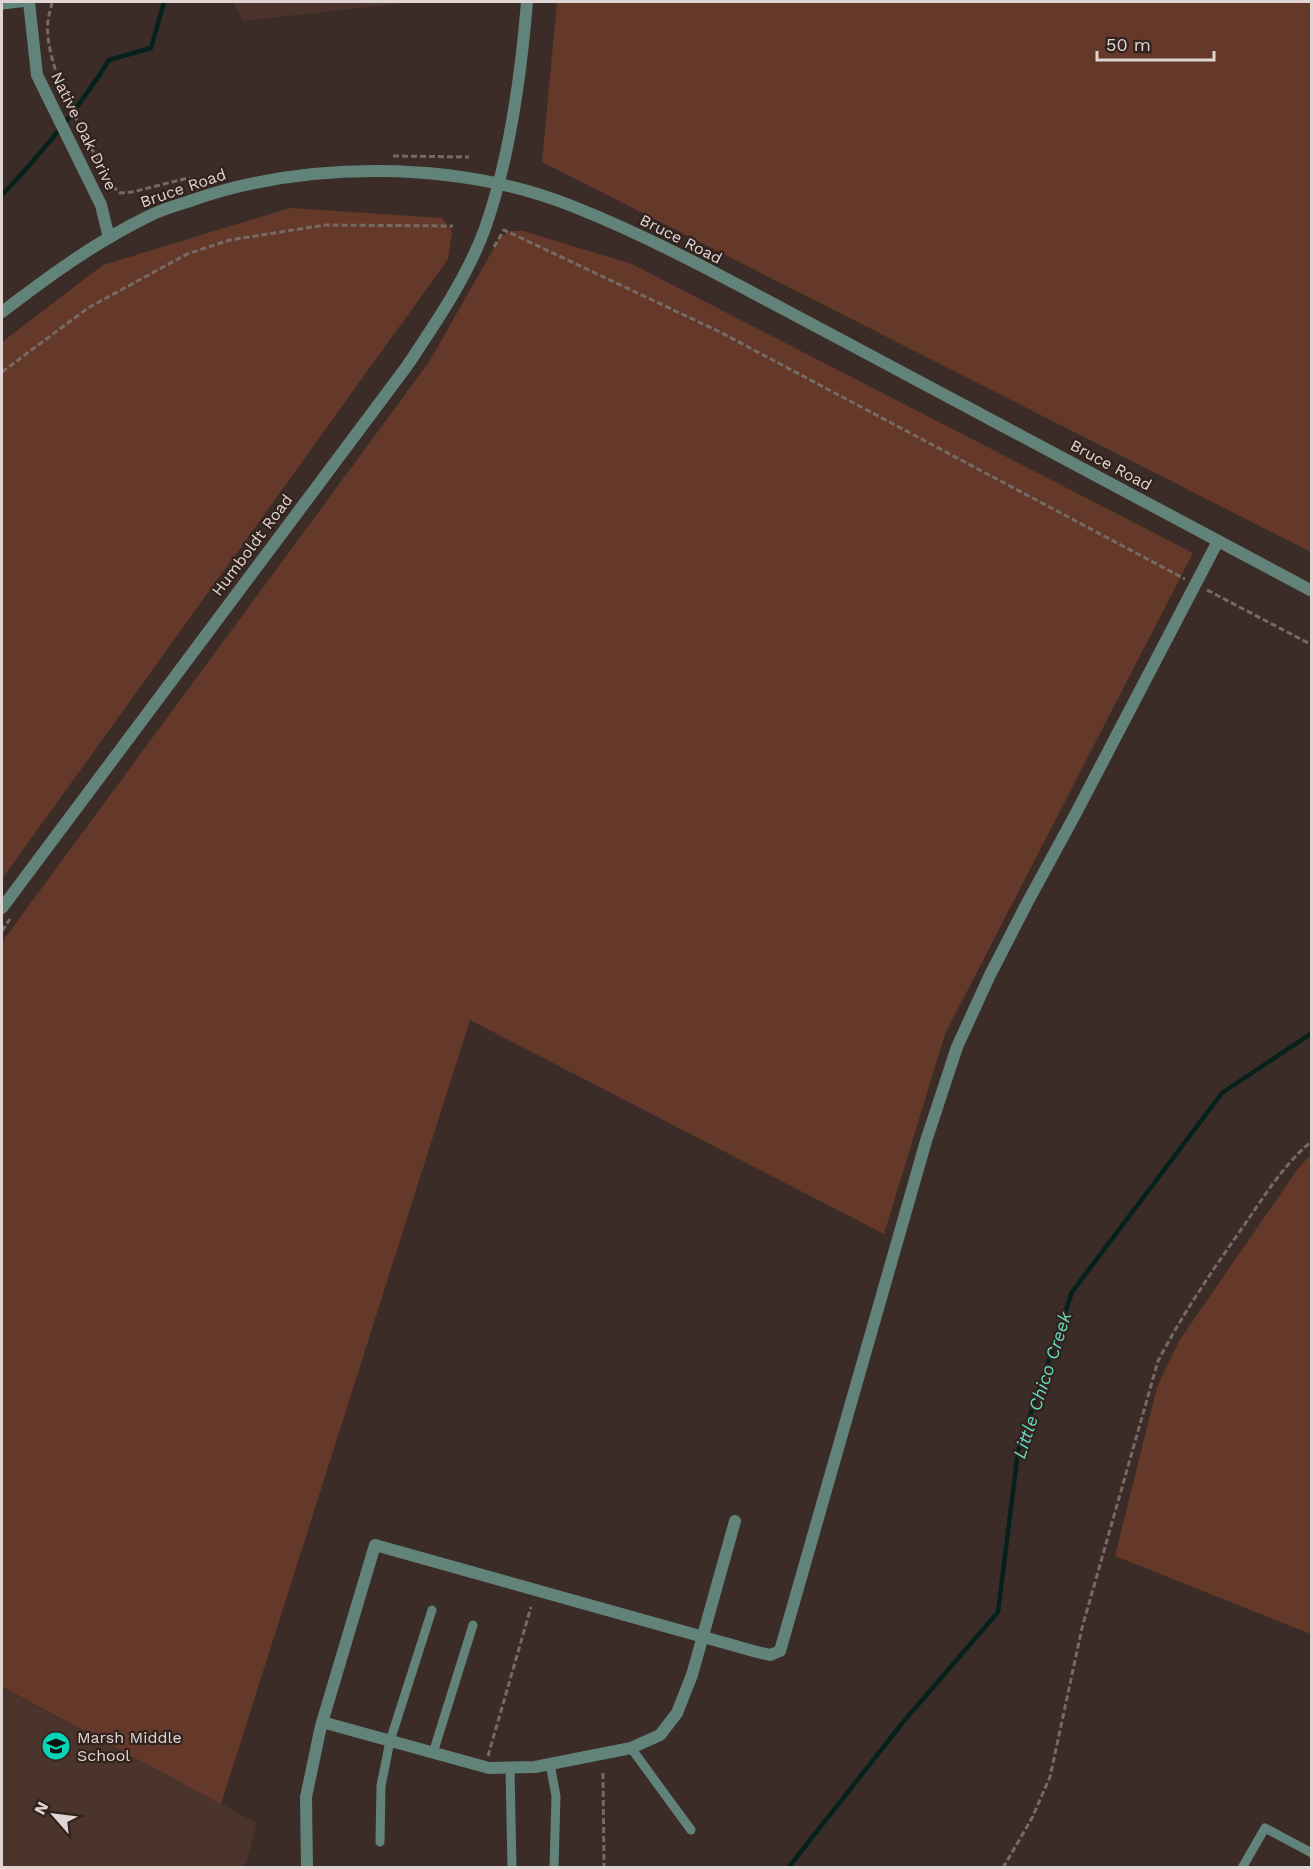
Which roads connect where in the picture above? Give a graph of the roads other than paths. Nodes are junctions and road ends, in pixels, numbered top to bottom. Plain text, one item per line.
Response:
1 (29, 2) edge
2 (527, 2) edge
3 (2, 5) edge
4 (498, 184) junction
5 (109, 238) junction
6 (2, 312) edge
7 (1218, 541) junction
8 (1311, 591) edge
9 (2, 908) edge
10 (735, 1521) dead end
11 (432, 1610) dead end
12 (473, 1625) dead end
13 (703, 1637) junction
14 (322, 1722) junction
15 (390, 1741) junction
16 (631, 1748) junction
17 (433, 1753) junction
18 (550, 1764) junction
19 (510, 1768) junction
20 (691, 1830) dead end
21 (380, 1842) dead end
22 (1311, 1853) edge
23 (307, 1868) edge
24 (512, 1868) edge
25 (554, 1868) edge
26 (1242, 1868) edge

1 - 3 lane
1 - 5 street, Native Oak Drive
2 - 4 street, Humboldt Road
4 - 5 street, Bruce Road
4 - 7 street, Bruce Road
4 - 9 street, Humboldt Road
5 - 6 street, Bruce Road
7 - 8 street, Bruce Road
7 - 13 street
10 - 13 street
11 - 15 lane
12 - 17 lane
13 - 14 street
13 - 16 street
14 - 15 street
14 - 23 street
15 - 17 street
15 - 21 lane
16 - 18 street
16 - 20 lane
17 - 19 street
18 - 19 street
18 - 25 lane
19 - 24 lane
22 - 26 lane

